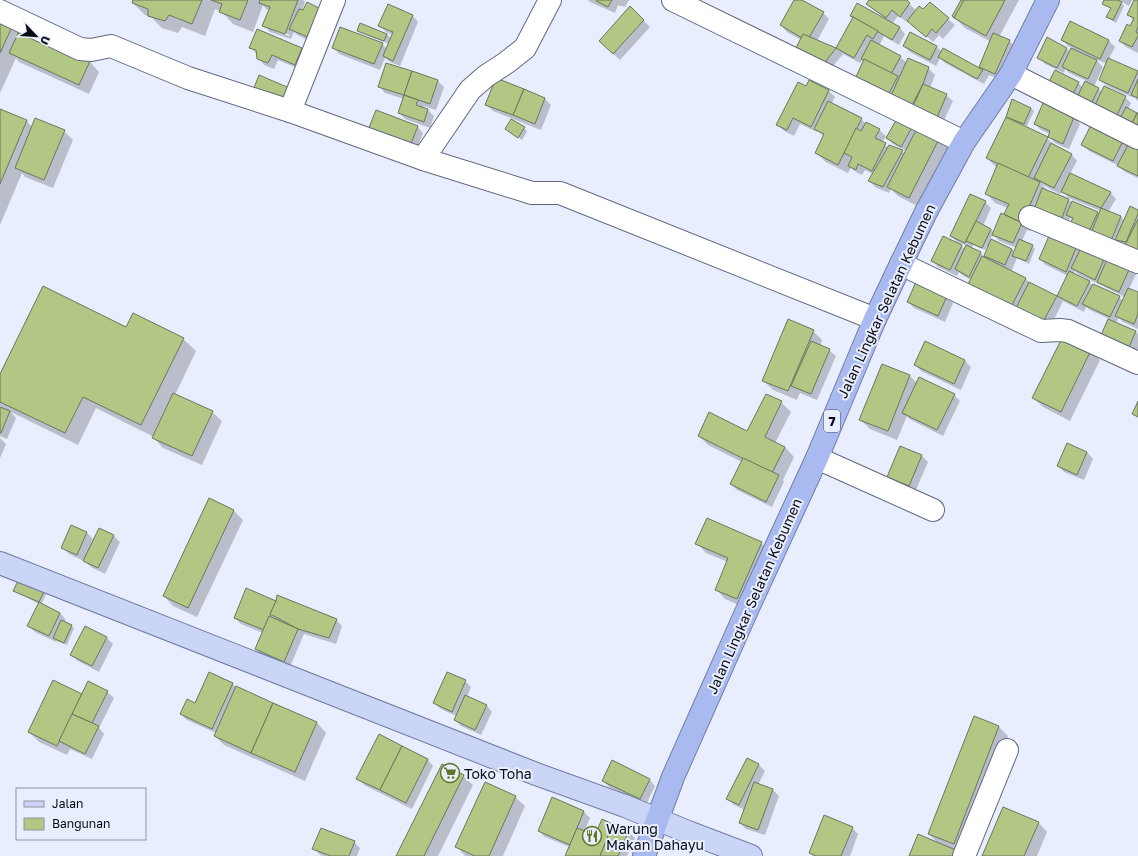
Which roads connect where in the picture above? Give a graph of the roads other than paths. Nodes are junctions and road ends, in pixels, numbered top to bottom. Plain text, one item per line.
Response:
1 (334, 0) edge
2 (550, 0) edge
3 (673, 0) edge
4 (1048, 0) edge
5 (0, 11) edge
6 (1011, 74) junction
7 (290, 111) junction
8 (1138, 138) edge
9 (964, 142) junction
10 (423, 159) junction
11 (1030, 217) dead end
12 (1138, 262) edge
13 (901, 264) junction
14 (875, 319) junction
15 (1138, 363) edge
16 (817, 458) junction
17 (933, 510) dead end
18 (0, 563) edge
19 (1007, 750) dead end
20 (657, 819) junction
21 (644, 856) edge
22 (751, 856) edge
23 (964, 856) edge

1 - 7 street
2 - 10 street
3 - 9 street
4 - 6 highway, Jalan Lingkar Selatan Kebumen / 7
5 - 7 street
6 - 8 street
6 - 9 highway, Jalan Lingkar Selatan Kebumen / 7
7 - 10 street
9 - 13 highway, Jalan Lingkar Selatan Kebumen / 7
10 - 14 street
11 - 12 street
13 - 14 highway, Jalan Lingkar Selatan Kebumen / 7
13 - 15 street
14 - 16 highway, Jalan Lingkar Selatan Kebumen / 7
16 - 17 street
16 - 20 highway, Jalan Lingkar Selatan Kebumen / 7
18 - 20 main road
19 - 23 street
20 - 21 highway, Jalan Lingkar Selatan Kebumen / 7
20 - 22 main road

